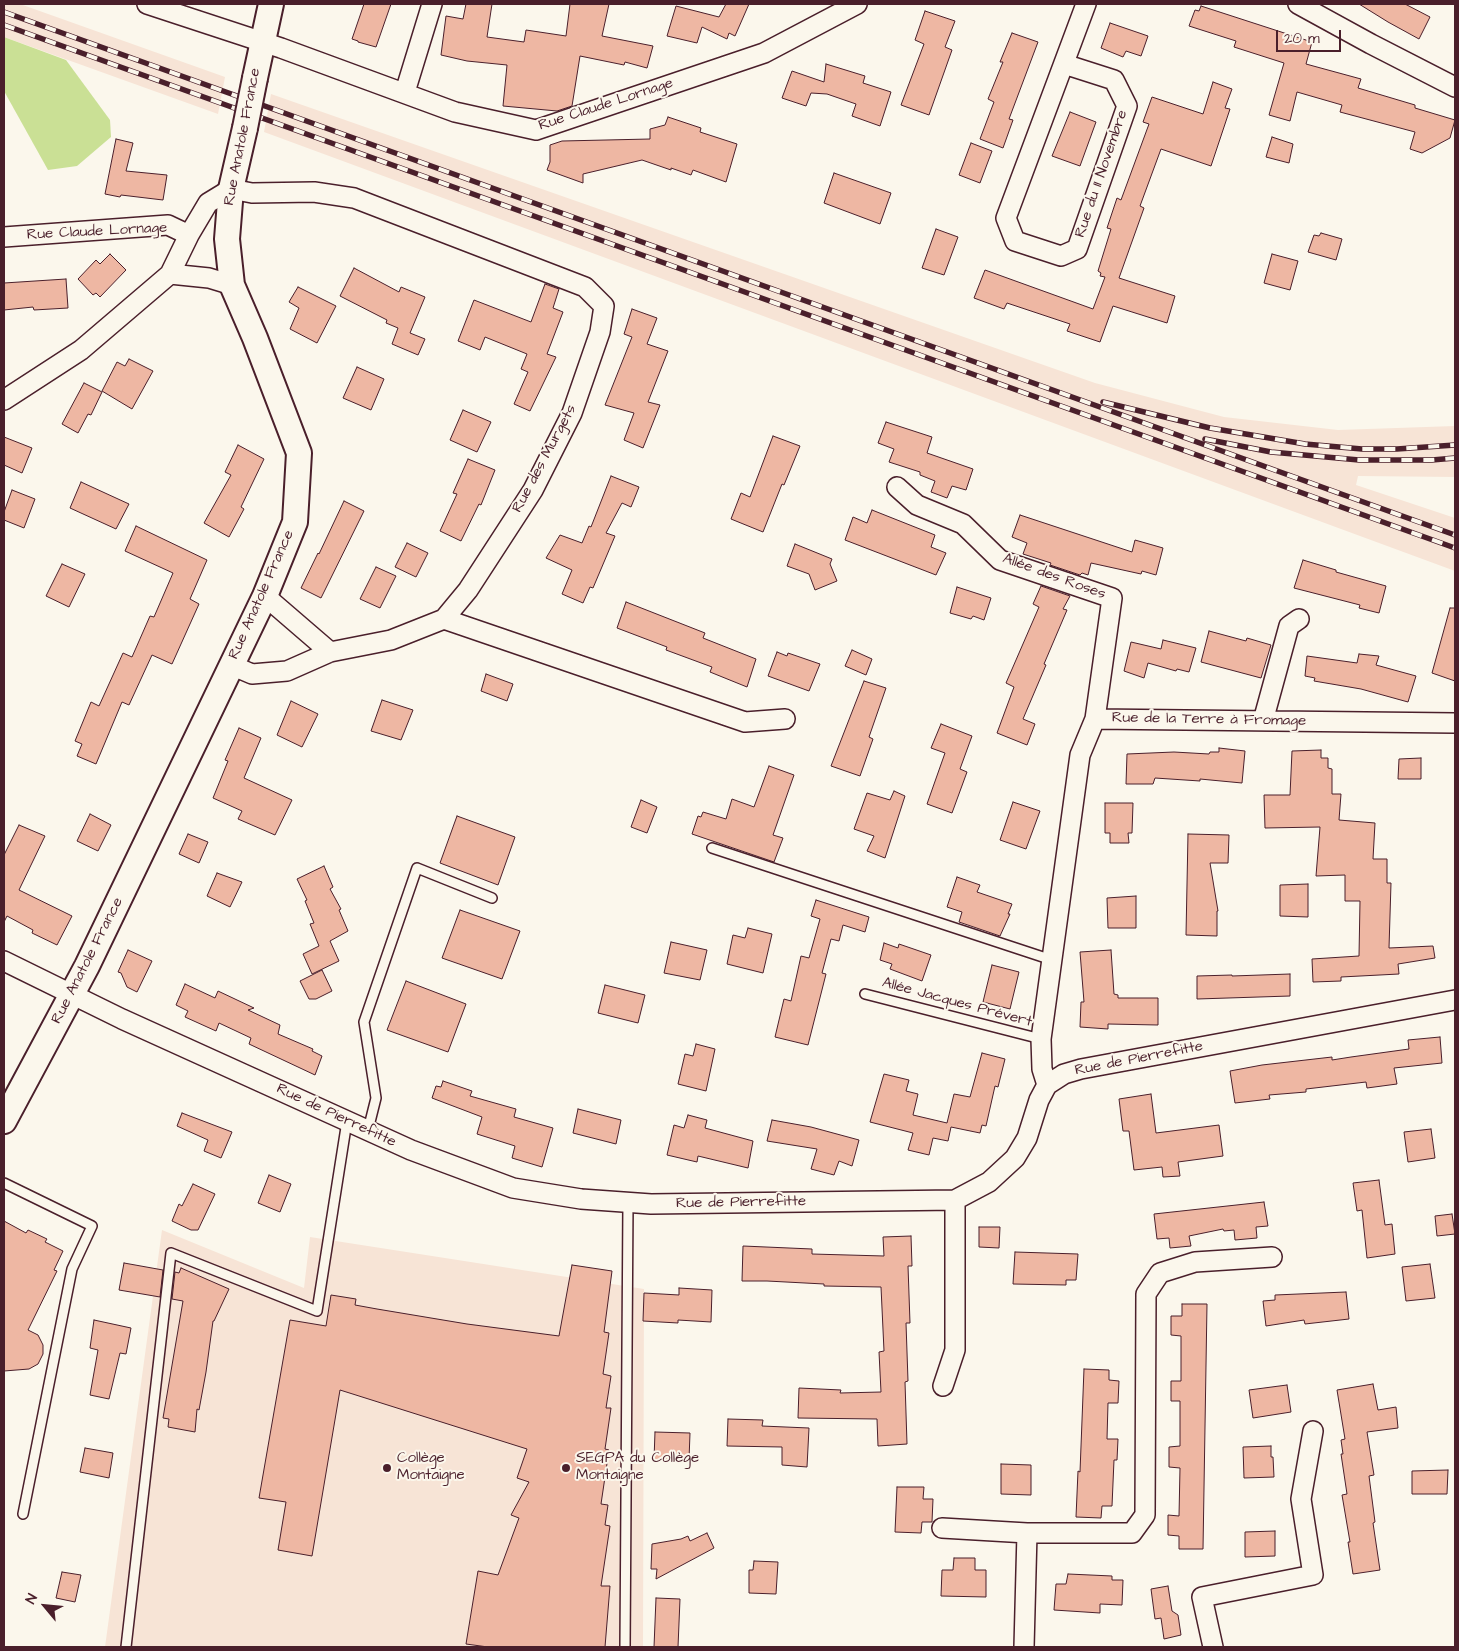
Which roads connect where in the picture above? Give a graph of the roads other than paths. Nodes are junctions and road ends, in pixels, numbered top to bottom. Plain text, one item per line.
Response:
1 (147, 4) edge
2 (271, 4) edge
3 (432, 4) edge
4 (857, 4) edge
5 (1086, 4) edge
6 (1298, 4) edge
7 (262, 41) junction
8 (1064, 64) junction
9 (1455, 86) edge
10 (405, 92) junction
11 (231, 189) junction
12 (189, 235) junction
13 (4, 238) edge
14 (170, 274) junction
15 (232, 285) junction
16 (4, 400) edge
17 (897, 487) dead end
18 (265, 596) junction
19 (444, 619) junction
20 (1299, 619) dead end
21 (330, 652) junction
22 (231, 665) junction
23 (785, 719) dead end
24 (1095, 719) junction
25 (1263, 721) junction
26 (1455, 723) edge
27 (712, 848) dead end
28 (492, 898) dead end
29 (1052, 960) junction
30 (4, 962) edge
31 (865, 994) dead end
32 (72, 995) junction
33 (1455, 1000) edge
34 (1041, 1039) junction
35 (1047, 1085) junction
36 (4, 1121) edge
37 (347, 1121) junction
38 (368, 1130) junction
39 (4, 1183) edge
40 (954, 1200) junction
41 (628, 1202) junction
42 (1272, 1257) dead end
43 (943, 1386) dead end
44 (1312, 1432) dead end
45 (23, 1514) dead end
46 (942, 1528) dead end
47 (1027, 1532) junction
48 (126, 1647) edge
49 (625, 1647) edge
50 (1024, 1647) edge
51 (1213, 1647) edge

1 - 7 street, Rue Claude Lornage
2 - 7 street, Rue Anatole France
3 - 10 street
4 - 10 street, Rue Claude Lornage
5 - 8 street, Rue du 11 Novembre
6 - 9 street
7 - 10 street, Rue Claude Lornage
7 - 11 street, Rue Anatole France, bridge
8 - 8 street, Rue du 11 Novembre
11 - 12 street
11 - 15 street, Rue Anatole France
11 - 19 street, Rue des Murgets
12 - 13 street, Rue Claude Lornage
12 - 14 street
14 - 15 street
14 - 16 street
15 - 18 street, Rue Anatole France
17 - 24 street, Allée des Roses
18 - 21 street
18 - 22 street, Rue Anatole France
19 - 21 street, Rue des Murgets
19 - 23 street
20 - 25 street
21 - 22 street, Rue des Murgets
22 - 32 street, Rue Anatole France
24 - 25 street, Rue de la Terre à Fromage
24 - 29 street, Rue de la Terre à Fromage
25 - 26 street, Rue de la Terre à Fromage
27 - 29 lane
28 - 38 lane
29 - 34 street, Rue de la Terre à Fromage
30 - 32 street, Rue de Pierrefitte
31 - 34 lane, Allée Jacques Prévert
32 - 36 street, Rue Anatole France
32 - 37 street, Rue de Pierrefitte
33 - 35 street, Rue de Pierrefitte
34 - 35 street, Rue de la Terre à Fromage
35 - 40 street, Rue de Pierrefitte
37 - 38 street, Rue de Pierrefitte
37 - 48 lane
38 - 41 street, Rue de Pierrefitte
39 - 45 lane
40 - 41 street, Rue de Pierrefitte
40 - 43 street
41 - 49 lane
42 - 47 street
44 - 51 street
46 - 47 street
47 - 50 street

